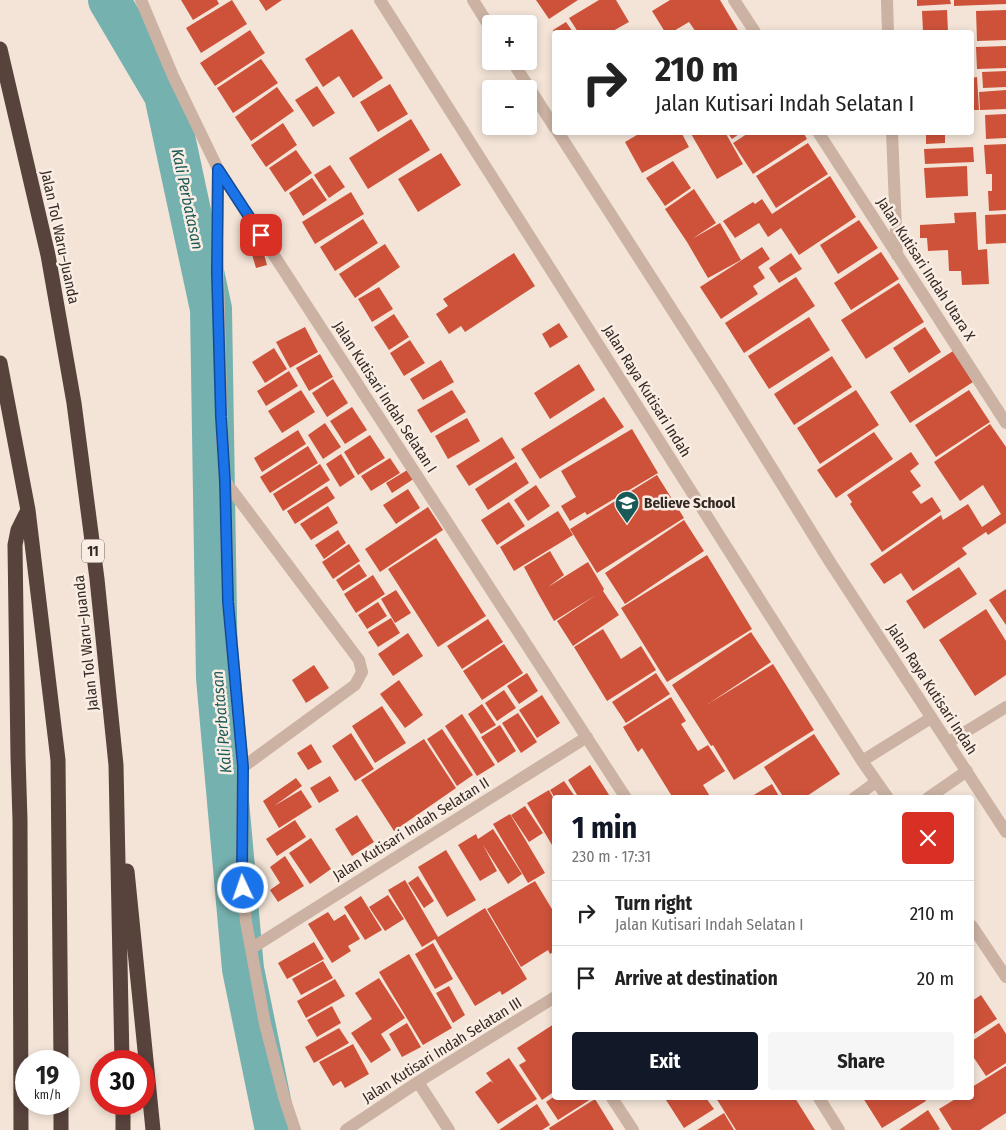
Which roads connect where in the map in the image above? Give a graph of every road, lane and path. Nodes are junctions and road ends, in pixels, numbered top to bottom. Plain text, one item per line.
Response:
1 (141, 0) edge
2 (380, 0) edge
3 (473, 0) edge
4 (734, 0) edge
5 (887, 0) edge
6 (483, 15) edge
7 (753, 30) edge
8 (888, 30) edge
9 (0, 49) edge
10 (518, 70) edge
11 (552, 123) edge
12 (560, 135) edge
13 (820, 135) edge
14 (892, 135) edge
15 (218, 169) junction
16 (897, 255) junction
17 (0, 363) edge
18 (1006, 423) edge
19 (225, 482) junction
20 (28, 510) junction
21 (1006, 707) edge
22 (931, 718) junction
23 (587, 737) junction
24 (948, 742) junction
25 (862, 761) junction
26 (116, 765) junction
27 (243, 767) junction
28 (967, 771) junction
29 (876, 782) junction
30 (624, 795) edge
31 (858, 795) edge
32 (886, 795) edge
33 (932, 795) edge
34 (1006, 832) edge
35 (974, 929) edge
36 (252, 948) junction
37 (1006, 978) edge
38 (552, 1003) edge
39 (61, 1050) edge
40 (122, 1050) edge
41 (418, 1082) junction
42 (613, 1100) edge
43 (820, 1100) edge
44 (61, 1115) edge
45 (123, 1115) edge
46 (21, 1130) edge
47 (62, 1130) edge
48 (123, 1130) edge
49 (153, 1130) edge
50 (295, 1130) edge
51 (346, 1130) edge
52 (449, 1130) edge
53 (633, 1130) edge
54 (839, 1130) edge

1 - 15 street, Jalan Kutisari Indah Selatan I
2 - 25 street, Jalan Raya Kutisari Indah
3 - 6 street
4 - 7 street
5 - 8 street
9 - 26 highway, Jalan Tol Waru–Juanda / 11
10 - 11 street
12 - 22 street, Jalan Raya Kutisari Indah
13 - 16 street, Jalan Kutisari Indah Utara X
14 - 16 street
15 - 19 street
15 - 23 street, Jalan Kutisari Indah Selatan I
16 - 18 street, Jalan Kutisari Indah Utara X
17 - 20 highway
19 - 27 street
19 - 27 street
20 - 39 highway
20 - 46 highway
21 - 24 street
22 - 24 street, Jalan Raya Kutisari Indah
22 - 25 street
23 - 30 street, Jalan Kutisari Indah Selatan I
23 - 36 street, Jalan Kutisari Indah Selatan II
24 - 28 street, Jalan Raya Kutisari Indah
25 - 29 street, Jalan Raya Kutisari Indah
26 - 40 highway, Jalan Tol Waru–Juanda / 11
26 - 49 highway
27 - 36 street
28 - 33 street
28 - 34 street, Jalan Raya Kutisari Indah
29 - 31 street
29 - 32 street, Jalan Raya Kutisari Indah
35 - 37 street
36 - 50 street
38 - 41 street, Jalan Kutisari Indah Selatan III
41 - 51 street, Jalan Kutisari Indah Selatan III
41 - 52 street
42 - 53 street
43 - 54 street
44 - 47 highway
45 - 48 highway

